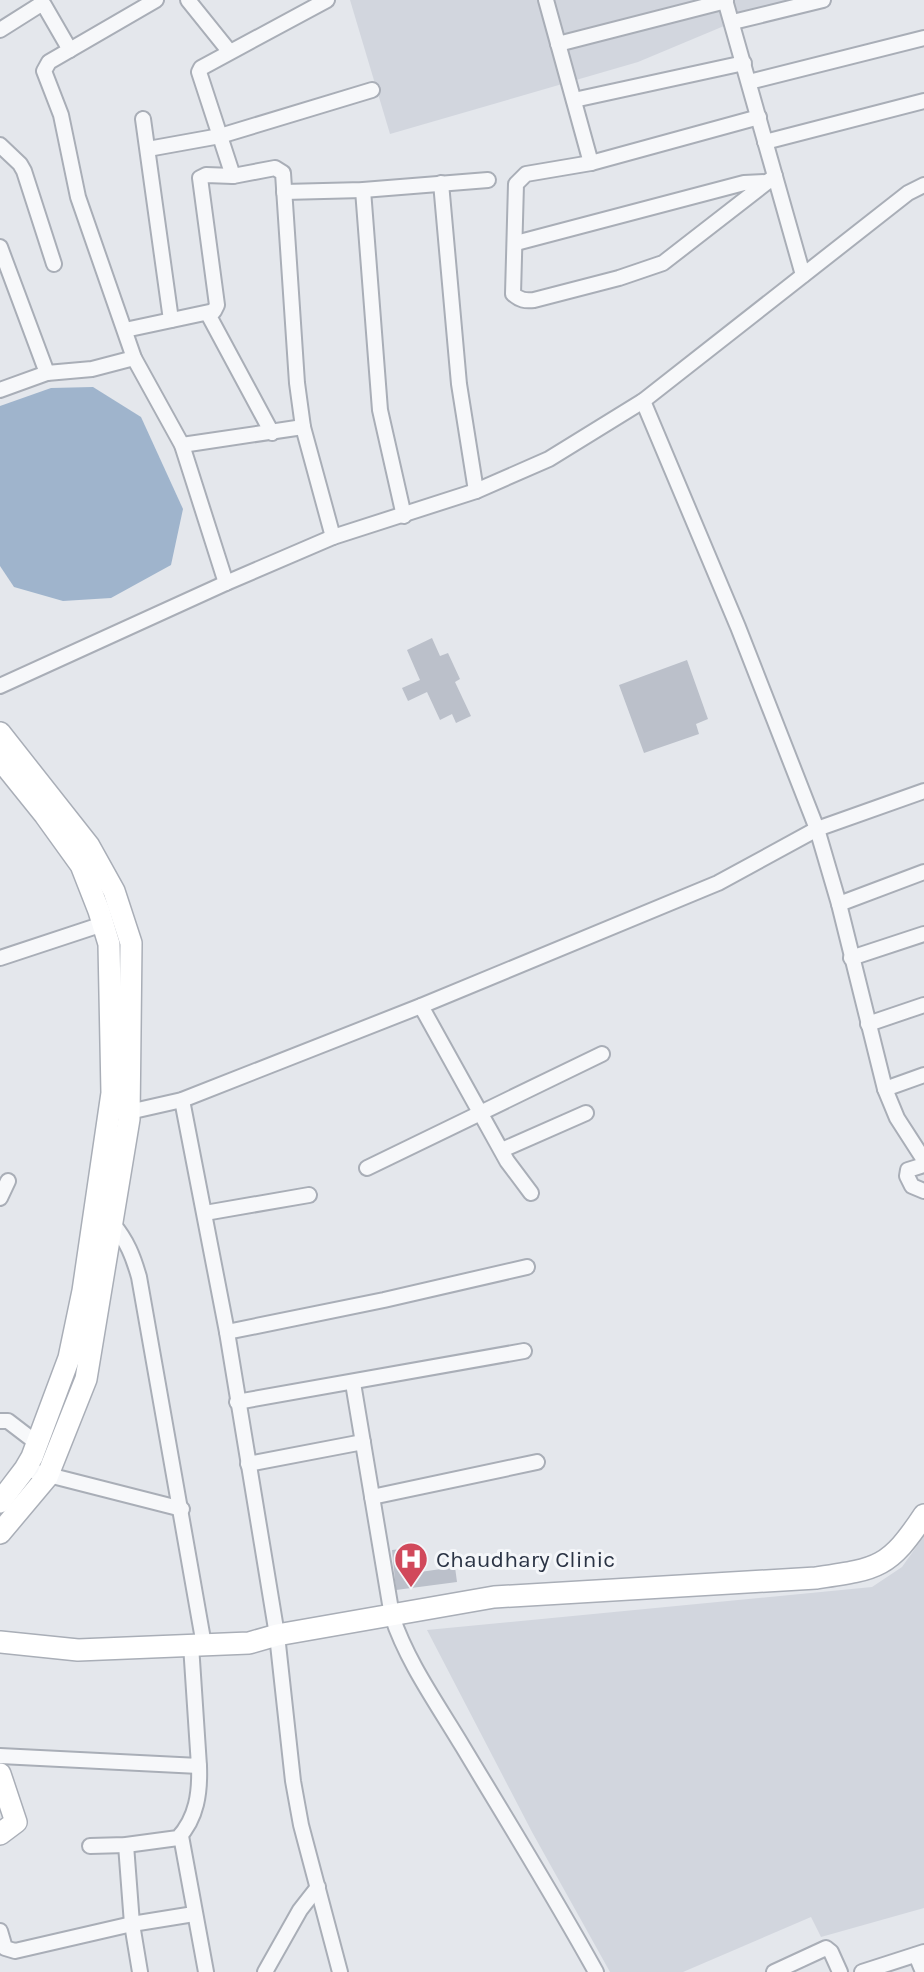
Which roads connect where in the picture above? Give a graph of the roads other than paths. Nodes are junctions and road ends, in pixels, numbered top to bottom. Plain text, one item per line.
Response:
1 (156, 0) edge
2 (188, 0) edge
3 (327, 0) edge
4 (547, 0) edge
5 (823, 0) edge
6 (726, 1) edge
7 (733, 22) junction
8 (0, 30) edge
9 (924, 38) edge
10 (558, 44) junction
11 (70, 50) junction
12 (229, 51) junction
13 (744, 63) junction
14 (749, 82) junction
15 (372, 90) dead end
16 (574, 100) junction
17 (924, 101) edge
18 (759, 117) junction
19 (143, 119) dead end
20 (220, 136) junction
21 (765, 142) junction
22 (0, 145) edge
23 (148, 149) junction
24 (591, 163) junction
25 (233, 176) junction
26 (771, 179) junction
27 (488, 180) dead end
28 (441, 183) junction
29 (924, 185) edge
30 (363, 190) junction
31 (284, 192) junction
32 (516, 243) junction
33 (0, 247) edge
34 (54, 264) dead end
35 (803, 275) junction
36 (208, 314) junction
37 (171, 320) junction
38 (125, 330) junction
39 (134, 358) junction
40 (47, 373) junction
41 (0, 390) edge
42 (643, 401) junction
43 (303, 427) junction
44 (272, 433) junction
45 (182, 445) junction
46 (476, 491) junction
47 (404, 516) junction
48 (333, 537) junction
49 (226, 583) junction
50 (0, 686) edge
51 (0, 733) edge
52 (0, 759) edge
53 (924, 791) edge
54 (817, 829) junction
55 (924, 872) edge
56 (839, 904) junction
57 (103, 924) junction
58 (924, 934) edge
59 (0, 958) edge
60 (851, 958) junction
61 (924, 1005) edge
62 (421, 1006) junction
63 (868, 1024) junction
64 (602, 1054) dead end
65 (924, 1075) edge
66 (885, 1089) junction
67 (182, 1100) junction
68 (119, 1112) junction
69 (482, 1112) junction
70 (586, 1113) dead end
71 (502, 1150) junction
72 (924, 1163) edge
73 (367, 1168) dead end
74 (8, 1181) dead end
75 (924, 1191) edge
76 (531, 1193) dead end
77 (309, 1195) dead end
78 (0, 1198) edge
79 (205, 1213) junction
80 (113, 1224) junction
81 (527, 1267) dead end
82 (227, 1332) junction
83 (524, 1351) dead end
84 (353, 1383) junction
85 (237, 1402) junction
86 (0, 1420) edge
87 (363, 1442) junction
88 (38, 1444) junction
89 (537, 1462) dead end
90 (248, 1464) junction
91 (25, 1469) junction
92 (47, 1477) junction
93 (372, 1497) junction
94 (0, 1502) edge
95 (182, 1509) junction
96 (924, 1515) edge
97 (0, 1533) edge
98 (392, 1616) junction
99 (277, 1635) junction
100 (0, 1642) edge
101 (198, 1645) junction
102 (0, 1756) edge
103 (200, 1766) junction
104 (0, 1774) edge
105 (0, 1834) edge
106 (181, 1836) junction
107 (125, 1845) junction
108 (90, 1846) dead end
109 (318, 1887) junction
110 (194, 1914) junction
111 (132, 1924) junction
112 (0, 1931) edge
113 (920, 1954) edge
114 (140, 1972) edge
115 (206, 1972) edge
116 (265, 1972) edge
117 (340, 1972) edge
118 (596, 1972) edge
119 (774, 1972) edge
120 (840, 1972) edge
121 (862, 1972) edge
122 (923, 1972) edge

1 - 11 street
2 - 12 street
3 - 12 street
4 - 10 street
5 - 7 street
6 - 7 street
6 - 10 street
7 - 13 street
8 - 11 street
9 - 14 street
10 - 16 street
11 - 38 street
12 - 20 street
13 - 14 street
13 - 16 street
14 - 18 street
15 - 20 street
16 - 24 street
17 - 21 street
18 - 21 street
18 - 24 street
19 - 23 street
20 - 23 street
20 - 25 street
21 - 26 street
22 - 34 street
23 - 37 street
24 - 32 street
25 - 31 street
25 - 36 street
26 - 32 street
26 - 32 street
26 - 35 street
27 - 28 street
28 - 30 street
28 - 46 street
29 - 35 street
30 - 31 street
30 - 47 street
31 - 43 street
33 - 40 street
35 - 42 street
36 - 37 street
36 - 44 street
37 - 38 street
38 - 39 street
39 - 40 street
39 - 45 street
40 - 41 street
42 - 46 street
42 - 54 street
43 - 44 street
43 - 48 street
44 - 45 street
45 - 49 street
46 - 47 street
47 - 48 street
48 - 49 street
49 - 50 street
51 - 68 street
52 - 57 street
53 - 54 street
54 - 56 street
54 - 62 street
55 - 56 street
56 - 60 street
57 - 59 street
57 - 68 street
58 - 60 street
60 - 63 street
61 - 63 street
62 - 67 street
62 - 69 street
63 - 66 street
64 - 69 street
65 - 66 street
66 - 72 street
67 - 68 street
67 - 79 street
68 - 80 street
68 - 88 street
69 - 71 street
69 - 73 street
70 - 71 street
71 - 76 street
72 - 75 street
74 - 78 street
77 - 79 street
79 - 82 street
80 - 92 street
80 - 95 street
81 - 82 street
82 - 85 street
83 - 84 street
84 - 85 street
84 - 87 street
85 - 90 street
86 - 88 street
87 - 90 street
87 - 93 street
88 - 91 street
89 - 93 street
90 - 99 street
91 - 92 street
91 - 94 street
92 - 95 street
92 - 97 street
93 - 98 street
95 - 101 street
96 - 98 street
98 - 99 street
98 - 118 street
99 - 101 street
99 - 109 street
100 - 101 street
101 - 103 street
102 - 103 street
103 - 106 street
104 - 105 street
106 - 107 street
106 - 110 street
107 - 108 street
107 - 111 street
109 - 116 street
109 - 117 street
110 - 111 street
110 - 115 street
111 - 112 street
111 - 114 street
113 - 121 street
113 - 122 street
119 - 120 street

